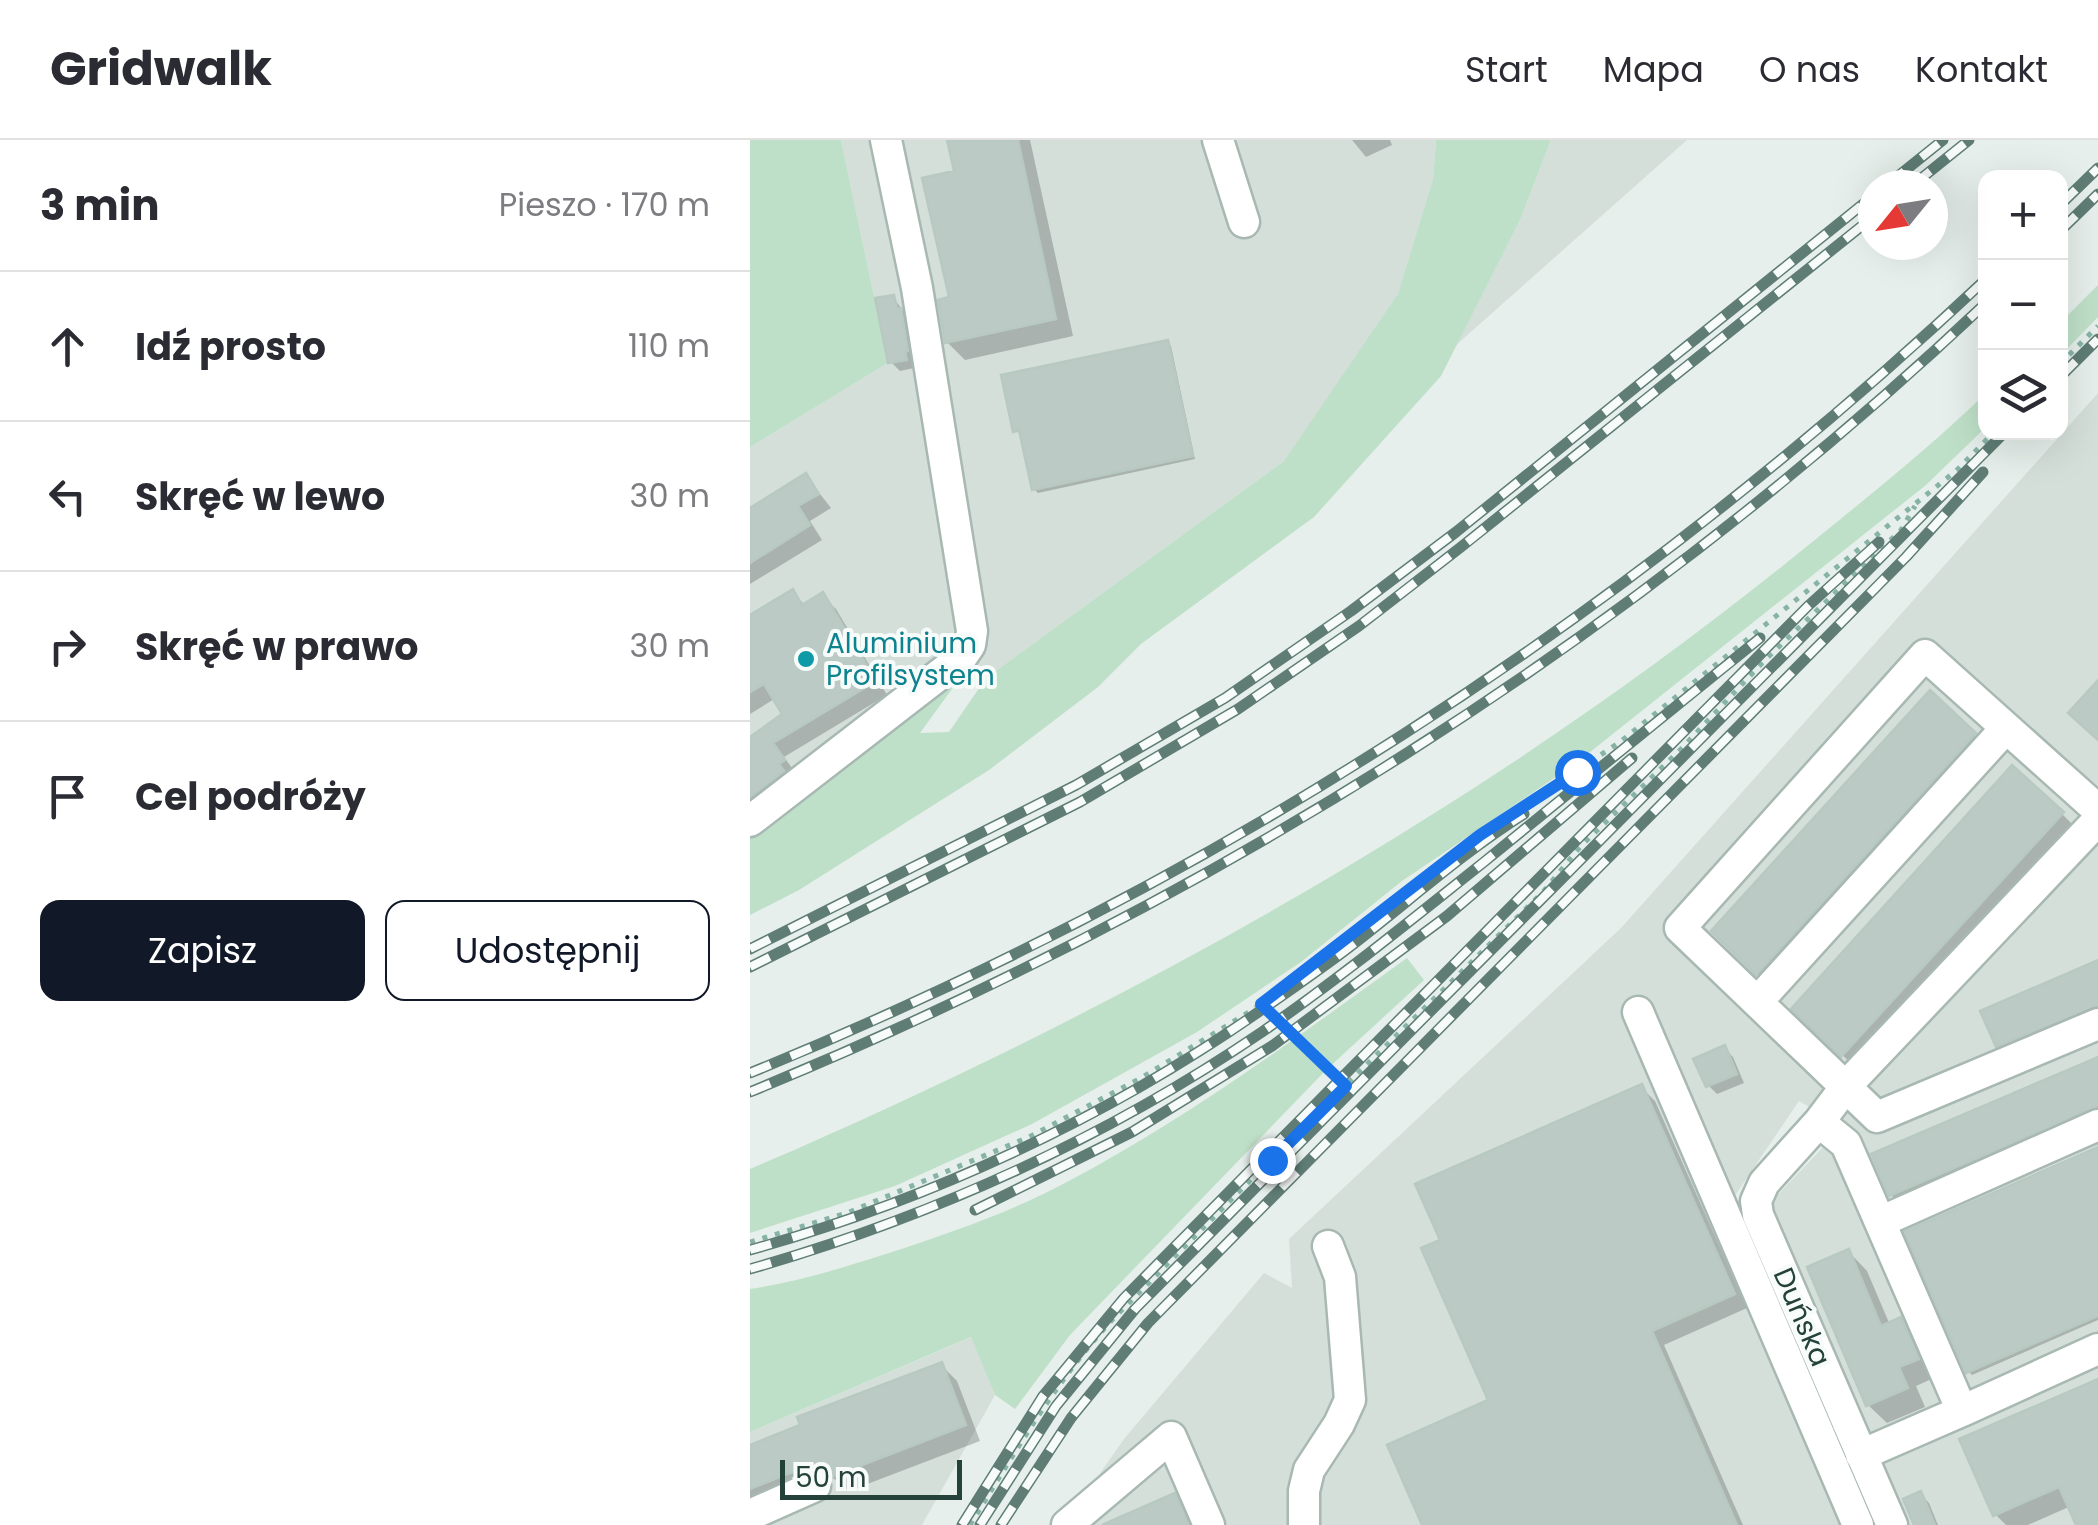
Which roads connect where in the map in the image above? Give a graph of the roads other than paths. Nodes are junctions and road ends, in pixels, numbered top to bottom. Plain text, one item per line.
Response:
1 (886, 140) edge
2 (1218, 140) edge
3 (1244, 222) dead end
4 (2006, 728) junction
5 (2098, 810) edge
6 (750, 820) edge
7 (2098, 820) edge
8 (1758, 1001) junction
9 (1638, 1012) dead end
10 (2098, 1024) edge
11 (1846, 1085) junction
12 (1819, 1122) junction
13 (2098, 1124) edge
14 (1880, 1222) junction
15 (1328, 1246) dead end
16 (2098, 1349) edge
17 (1962, 1411) junction
18 (1861, 1456) junction
19 (815, 1486) dead end
20 (750, 1515) edge
21 (1067, 1525) edge
22 (1209, 1525) edge
23 (1304, 1525) edge
24 (1858, 1525) edge
25 (1892, 1525) edge

1 - 6 street
2 - 3 street
4 - 5 street
4 - 8 street
4 - 8 street
7 - 11 street
8 - 11 street
9 - 24 street
10 - 11 street
11 - 12 street
12 - 14 street
12 - 18 street, Duńska
13 - 14 street
14 - 17 street
15 - 23 street
16 - 17 street
17 - 18 street
18 - 25 street, Duńska
19 - 20 street
21 - 22 street

